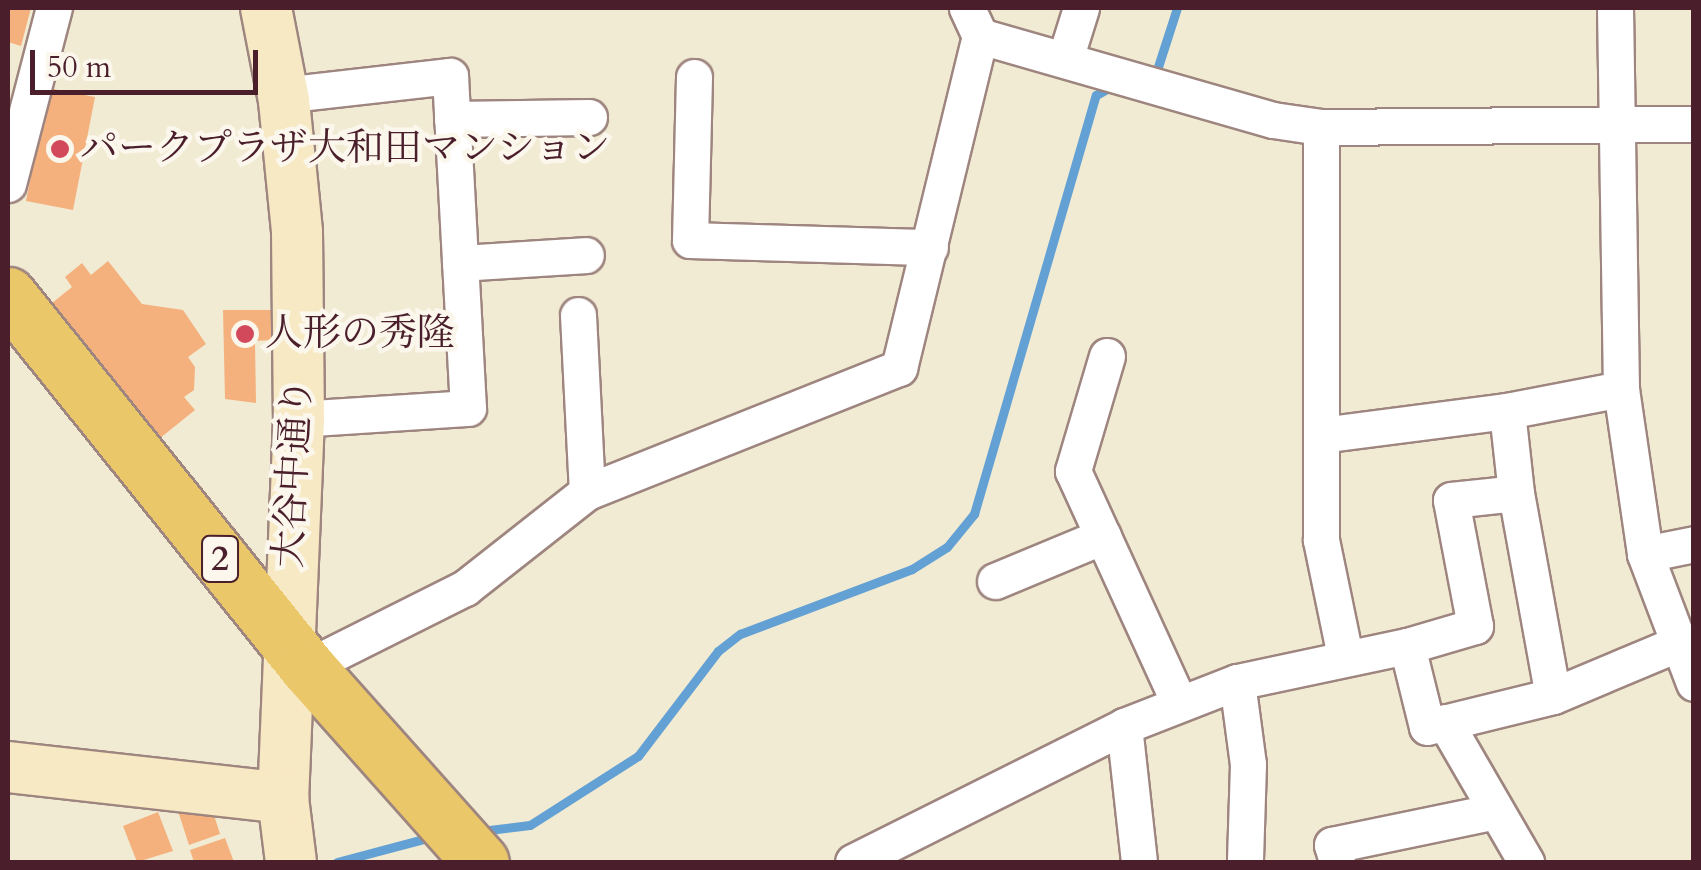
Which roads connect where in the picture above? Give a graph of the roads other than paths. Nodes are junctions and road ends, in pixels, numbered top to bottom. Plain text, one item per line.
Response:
1 (54, 8) edge
2 (266, 8) edge
3 (1081, 8) edge
4 (1615, 8) edge
5 (973, 22) edge
6 (1066, 56) junction
7 (694, 77) dead end
8 (283, 95) junction
9 (589, 117) dead end
10 (452, 119) junction
11 (1617, 124) junction
12 (1694, 124) edge
13 (1322, 127) junction
14 (8, 184) edge
15 (930, 248) junction
16 (586, 255) dead end
17 (460, 263) junction
18 (8, 294) edge
19 (578, 314) dead end
20 (1106, 356) dead end
21 (1621, 389) junction
22 (1507, 411) junction
23 (299, 419) junction
24 (1321, 435) junction
25 (586, 492) junction
26 (1516, 493) junction
27 (1103, 536) junction
28 (1694, 544) edge
29 (1644, 554) junction
30 (996, 581) dead end
31 (1676, 644) junction
32 (1407, 646) junction
33 (296, 654) junction
34 (1346, 656) junction
35 (1238, 682) junction
36 (1694, 683) edge
37 (1553, 696) junction
38 (1179, 702) junction
39 (1445, 722) junction
40 (1124, 726) junction
41 (8, 767) edge
42 (283, 798) junction
43 (1496, 811) junction
44 (464, 844) edge
45 (860, 861) edge
46 (291, 862) edge
47 (1139, 862) edge
48 (1245, 862) edge
49 (1336, 862) edge
50 (1526, 862) edge

1 - 14 street
2 - 8 street, 大谷中通り
3 - 6 street
4 - 11 street
5 - 6 street
5 - 15 street
6 - 13 street
7 - 15 street
8 - 10 street
8 - 23 street, 大谷中通り
9 - 10 street
10 - 17 street
11 - 12 street
11 - 13 street
11 - 21 street
13 - 24 street
15 - 25 street
16 - 17 street
17 - 23 street
18 - 33 main road, 2
19 - 25 street
20 - 27 street
21 - 22 street
21 - 29 street
22 - 24 street
22 - 26 street
23 - 33 street, 大谷中通り
24 - 34 street
25 - 33 street
26 - 32 street
26 - 37 street
27 - 30 street
27 - 38 street
28 - 29 street
29 - 31 street
31 - 36 street
31 - 37 street
32 - 34 street
32 - 39 street
33 - 42 street, 大谷中通り
33 - 44 main road, 2
34 - 35 street
35 - 38 street
35 - 48 street
37 - 39 street
38 - 40 street
39 - 43 street
40 - 45 street
40 - 47 street
41 - 42 street
42 - 46 street, 大谷中通り
43 - 49 street
43 - 50 street

